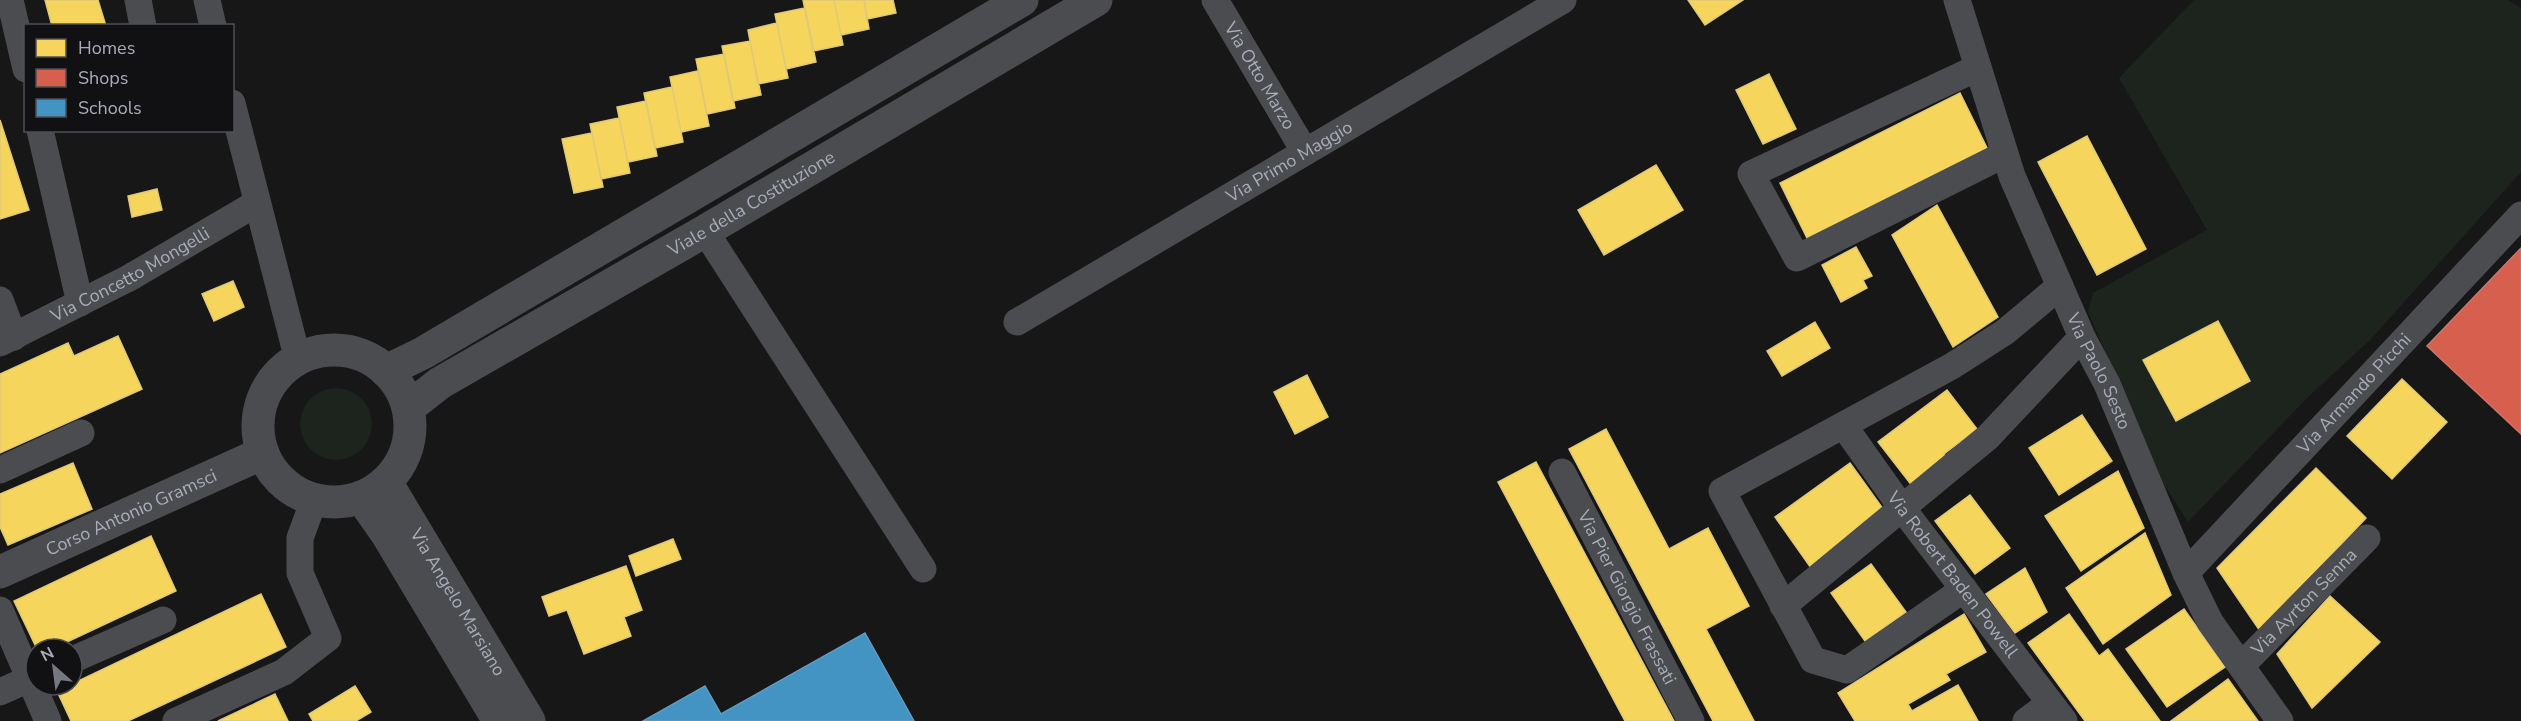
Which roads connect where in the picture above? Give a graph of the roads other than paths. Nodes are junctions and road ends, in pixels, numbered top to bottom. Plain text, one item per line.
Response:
1 (9, 0) edge
2 (138, 0) edge
3 (207, 0) edge
4 (1022, 0) edge
5 (1096, 0) edge
6 (1215, 0) edge
7 (1563, 0) edge
8 (1957, 0) edge
9 (143, 24) edge
10 (213, 24) edge
11 (24, 61) edge
12 (1977, 68) junction
13 (236, 131) edge
14 (40, 132) edge
15 (1305, 152) junction
16 (2005, 154) junction
17 (257, 203) junction
18 (2521, 215) edge
19 (705, 231) junction
20 (2060, 286) junction
21 (0, 300) edge
22 (80, 303) junction
23 (1017, 322) dead end
24 (2082, 337) junction
25 (7, 340) edge
26 (298, 360) junction
27 (386, 370) junction
28 (408, 408) junction
29 (1844, 426) junction
30 (81, 433) dead end
31 (263, 453) junction
32 (0, 470) edge
33 (1562, 472) dead end
34 (374, 489) junction
35 (314, 500) junction
36 (1902, 508) junction
37 (2367, 538) dead end
38 (923, 569) dead end
39 (0, 572) edge
40 (2186, 573) junction
41 (1964, 589) junction
42 (1783, 606) junction
43 (0, 610) edge
44 (163, 620) dead end
45 (84, 655) edge
46 (24, 659) edge
47 (2241, 666) junction
48 (24, 681) edge
49 (0, 692) edge
50 (40, 697) edge
51 (2057, 712) edge
52 (48, 721) edge
53 (176, 721) edge
54 (500, 721) edge
55 (530, 721) edge
56 (1691, 721) edge
57 (2026, 721) edge
58 (2280, 721) edge

1 - 11 street
2 - 9 street
3 - 10 street
4 - 27 street, Viale della Costituzione
5 - 19 street, Viale della Costituzione
6 - 15 street, Via Otto Marzo
7 - 15 street, Via Primo Maggio
8 - 12 street, Via Paolo Sesto
12 - 16 street, Via Paolo Sesto
12 - 16 street
13 - 17 street
14 - 22 street
15 - 23 street, Via Primo Maggio
16 - 20 street, Via Paolo Sesto
17 - 22 street, Via Concetto Mongelli
17 - 26 street
18 - 40 street, Via Armando Picchi
19 - 28 street, Viale della Costituzione
19 - 38 street
20 - 24 street, Via Paolo Sesto
20 - 29 street
21 - 25 street
22 - 25 street, Via Concetto Mongelli
24 - 36 street
24 - 40 street, Via Paolo Sesto
26 - 27 street
26 - 31 street
27 - 28 street
28 - 34 street
29 - 36 street, Via Robert Baden Powell
29 - 42 street
30 - 32 street
31 - 35 street
31 - 39 street, Corso Antonio Gramsci
33 - 56 street, Via Pier Giorgio Frassati
34 - 35 street
34 - 54 street, Via Angelo Marsiano
34 - 55 street, Via Angelo Marsiano
35 - 53 street
36 - 41 street, Via Robert Baden Powell
36 - 42 street
37 - 47 street, Via Ayrton Senna
40 - 47 street, Via Paolo Sesto
41 - 42 street
41 - 51 street, Via Robert Baden Powell
43 - 46 street
44 - 45 street
47 - 58 street, Via Paolo Sesto
48 - 49 street
50 - 52 street
51 - 57 street

